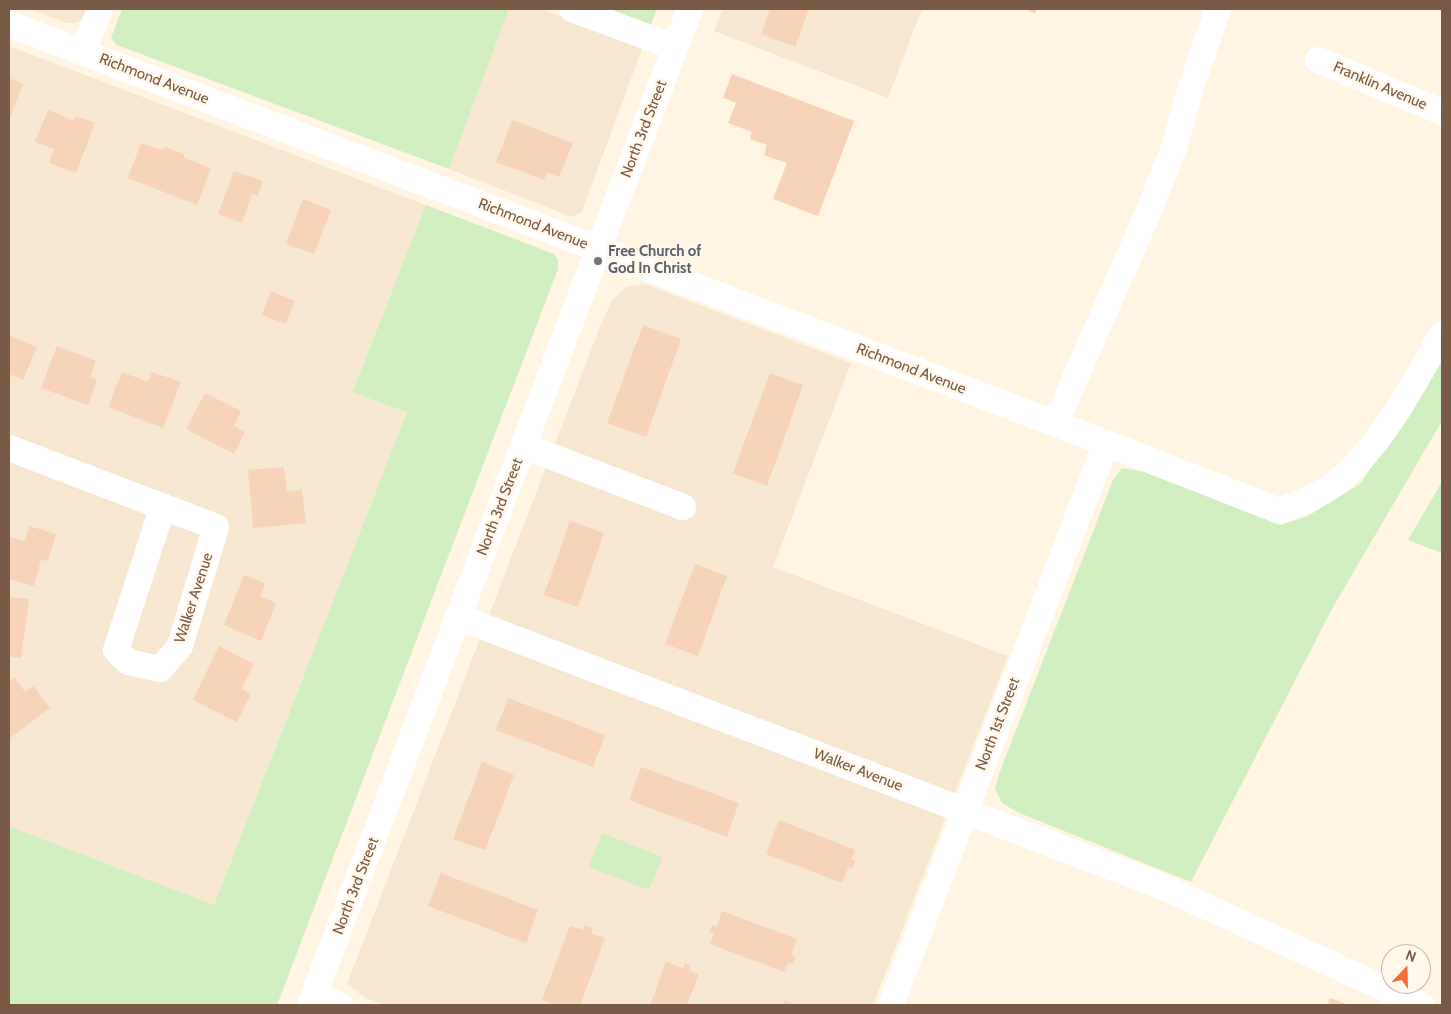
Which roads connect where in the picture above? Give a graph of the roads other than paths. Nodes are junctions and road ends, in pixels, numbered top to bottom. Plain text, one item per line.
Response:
1 (100, 9) edge
2 (572, 9) edge
3 (690, 9) edge
4 (1218, 9) edge
5 (9, 24) edge
6 (675, 47) junction
7 (83, 52) junction
8 (1318, 60) dead end
9 (1442, 112) edge
10 (599, 249) junction
11 (1442, 334) edge
12 (1055, 424) junction
13 (1106, 443) junction
14 (524, 446) junction
15 (9, 448) edge
16 (163, 506) junction
17 (683, 507) dead end
18 (458, 618) junction
19 (965, 811) junction
20 (312, 1000) edge
21 (340, 1005) edge
22 (891, 1005) edge
23 (1421, 1005) edge

1 - 7 street
2 - 6 street
3 - 6 street, North 3rd Street
4 - 12 street
5 - 7 street, Richmond Avenue
6 - 10 street, North 3rd Street
7 - 10 street, Richmond Avenue
8 - 9 street, Franklin Avenue
10 - 12 street, Richmond Avenue
10 - 14 street, North 3rd Street
11 - 13 street, Richmond Avenue
12 - 13 street, Richmond Avenue
13 - 19 street, North 1st Street
14 - 17 street
14 - 18 street, North 3rd Street
15 - 16 street, Walker Avenue
16 - 16 street, Walker Avenue
18 - 19 street, Walker Avenue
18 - 20 street, North 3rd Street
19 - 22 street, North 1st Street
19 - 23 street, Walker Avenue
20 - 21 street

